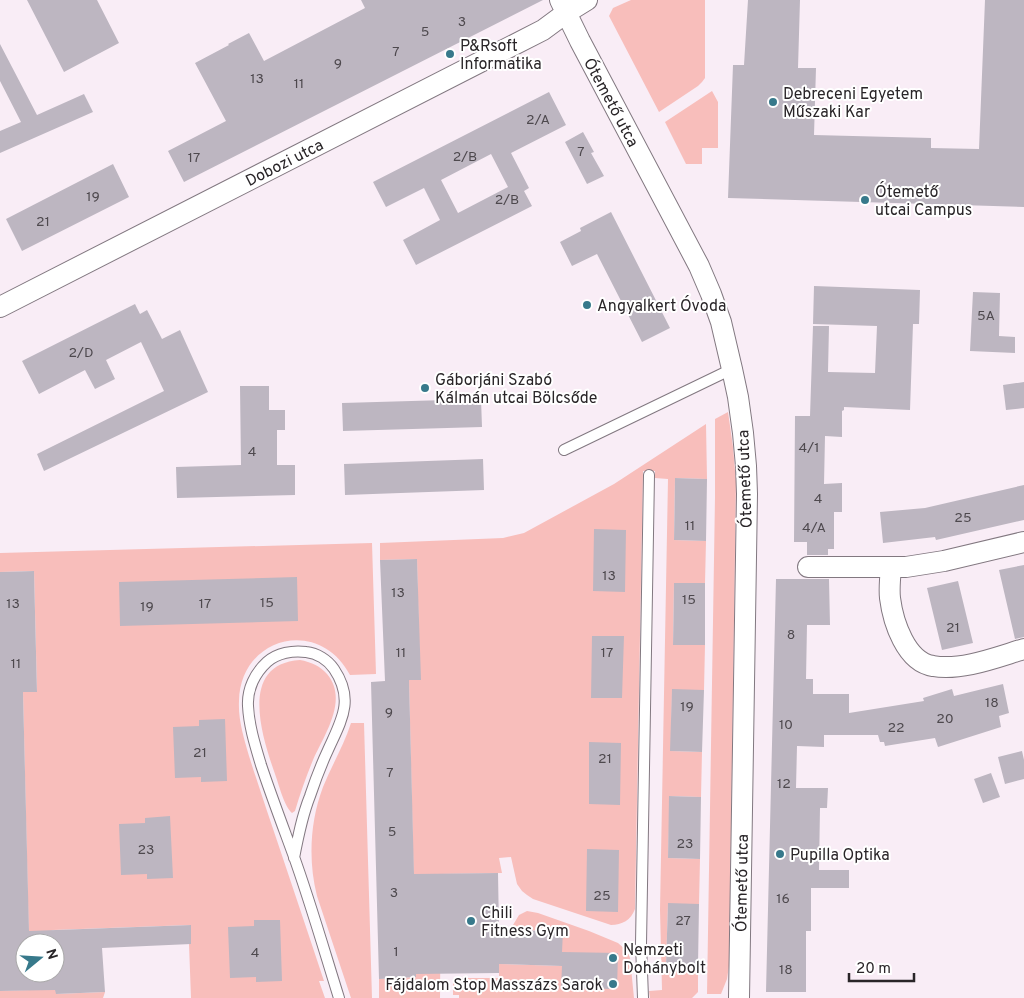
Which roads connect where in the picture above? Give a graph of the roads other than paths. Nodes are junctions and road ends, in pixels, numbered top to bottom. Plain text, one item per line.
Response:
1 (588, 0) edge
2 (563, 6) edge
3 (0, 307) edge
4 (732, 369) junction
5 (564, 450) dead end
6 (649, 475) dead end
7 (1024, 542) edge
8 (808, 568) dead end
9 (891, 568) junction
10 (1024, 649) edge
11 (294, 858) junction
12 (339, 998) edge
13 (642, 998) edge
14 (739, 998) edge

1 - 2 street, Dobozi utca
2 - 3 street, Dobozi utca
2 - 4 street, Ótemető utca
4 - 5 lane
4 - 14 street, Ótemető utca
6 - 13 lane
7 - 9 street
8 - 9 street
9 - 10 street
11 - 11 lane
11 - 12 lane

